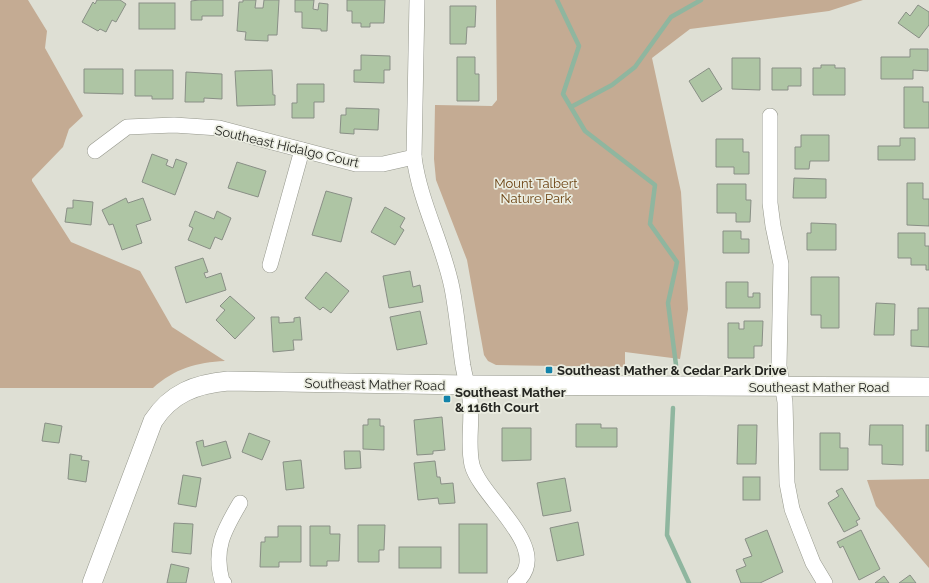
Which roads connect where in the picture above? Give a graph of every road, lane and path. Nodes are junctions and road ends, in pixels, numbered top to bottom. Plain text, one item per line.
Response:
1 (417, 0) edge
2 (770, 116) dead end
3 (95, 150) dead end
4 (302, 150) junction
5 (414, 158) junction
6 (270, 265) dead end
7 (467, 385) junction
8 (783, 386) junction
9 (929, 387) edge
10 (240, 502) dead end
11 (92, 583) edge
12 (224, 583) edge
13 (515, 583) edge
14 (825, 583) edge

1 - 5 street
2 - 8 street
3 - 4 street, Southeast Hidalgo Court
4 - 5 street, Southeast Hidalgo Court
4 - 6 street
5 - 7 street
7 - 8 street, Southeast Mather Road
7 - 11 street, Southeast Mather Road
7 - 13 street
8 - 9 street, Southeast Mather Road
8 - 14 street
10 - 12 street

